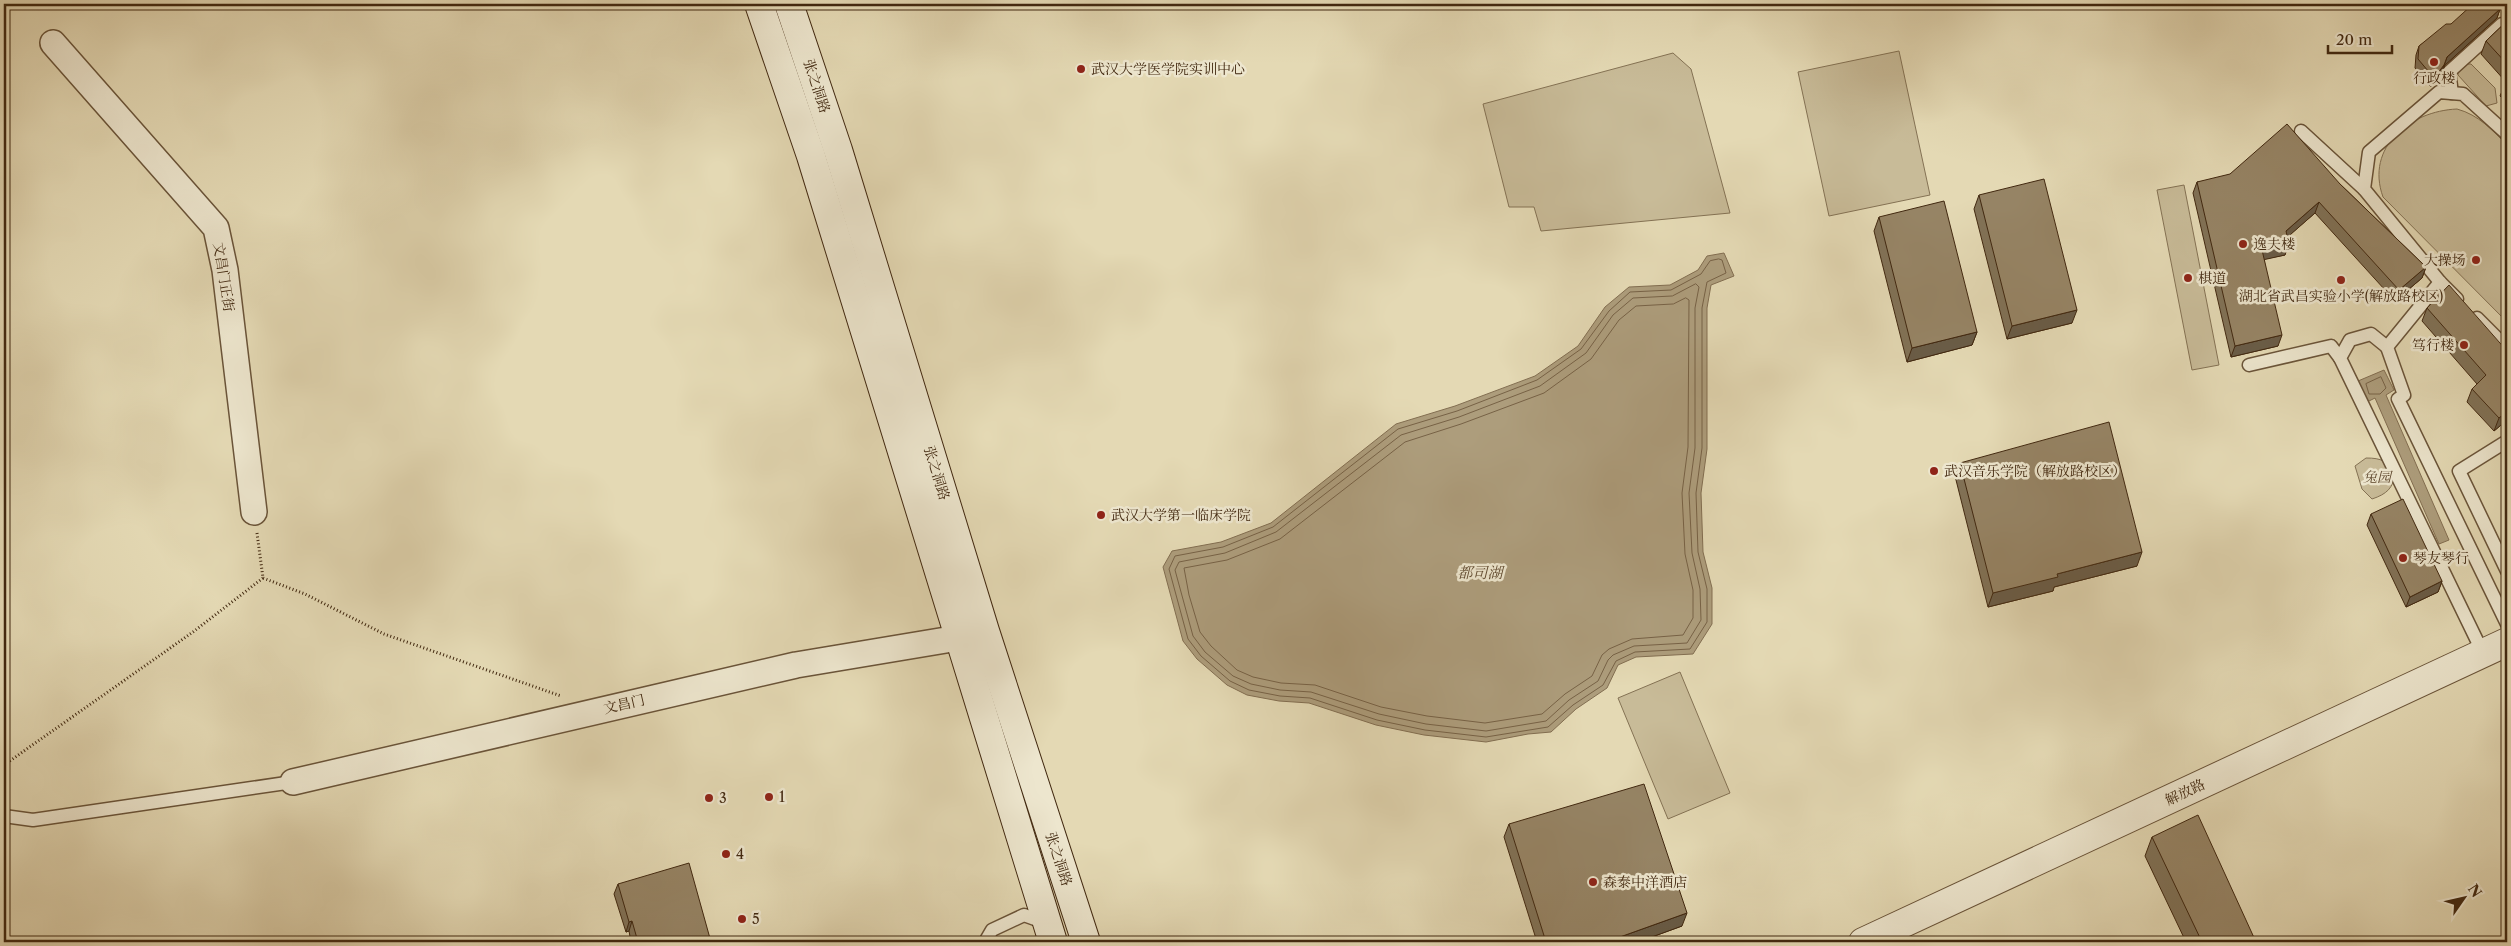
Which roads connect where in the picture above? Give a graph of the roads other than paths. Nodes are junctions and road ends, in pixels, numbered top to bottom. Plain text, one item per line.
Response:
1 (759, 4) edge
2 (790, 4) edge
3 (2507, 24) edge
4 (53, 42) dead end
5 (2452, 93) junction
6 (2301, 130) dead end
7 (2507, 134) edge
8 (2364, 189) junction
9 (2440, 282) junction
10 (2387, 346) junction
11 (2507, 348) edge
12 (2340, 358) junction
13 (2249, 365) dead end
14 (2507, 441) edge
15 (254, 512) road end
16 (2507, 571) edge
17 (2507, 624) edge
18 (958, 638) junction
19 (2507, 642) edge
20 (2483, 653) junction
21 (293, 782) joint
22 (4, 816) edge
23 (1049, 933) edge
24 (985, 942) edge
25 (1086, 942) edge
26 (1863, 942) edge

1 - 18 main road, 张之洞路
2 - 25 main road, 张之洞路
3 - 5 lane
4 - 15 street, 文昌门正街
5 - 7 lane
5 - 8 lane
6 - 8 lane
8 - 9 lane
9 - 10 lane
9 - 11 lane
10 - 12 lane
10 - 17 lane
12 - 13 lane
12 - 20 lane
14 - 16 lane
18 - 21 street, 文昌门
18 - 23 main road, 张之洞路
19 - 20 main road, 解放路
20 - 26 main road, 解放路
21 - 22 lane
23 - 24 lane

